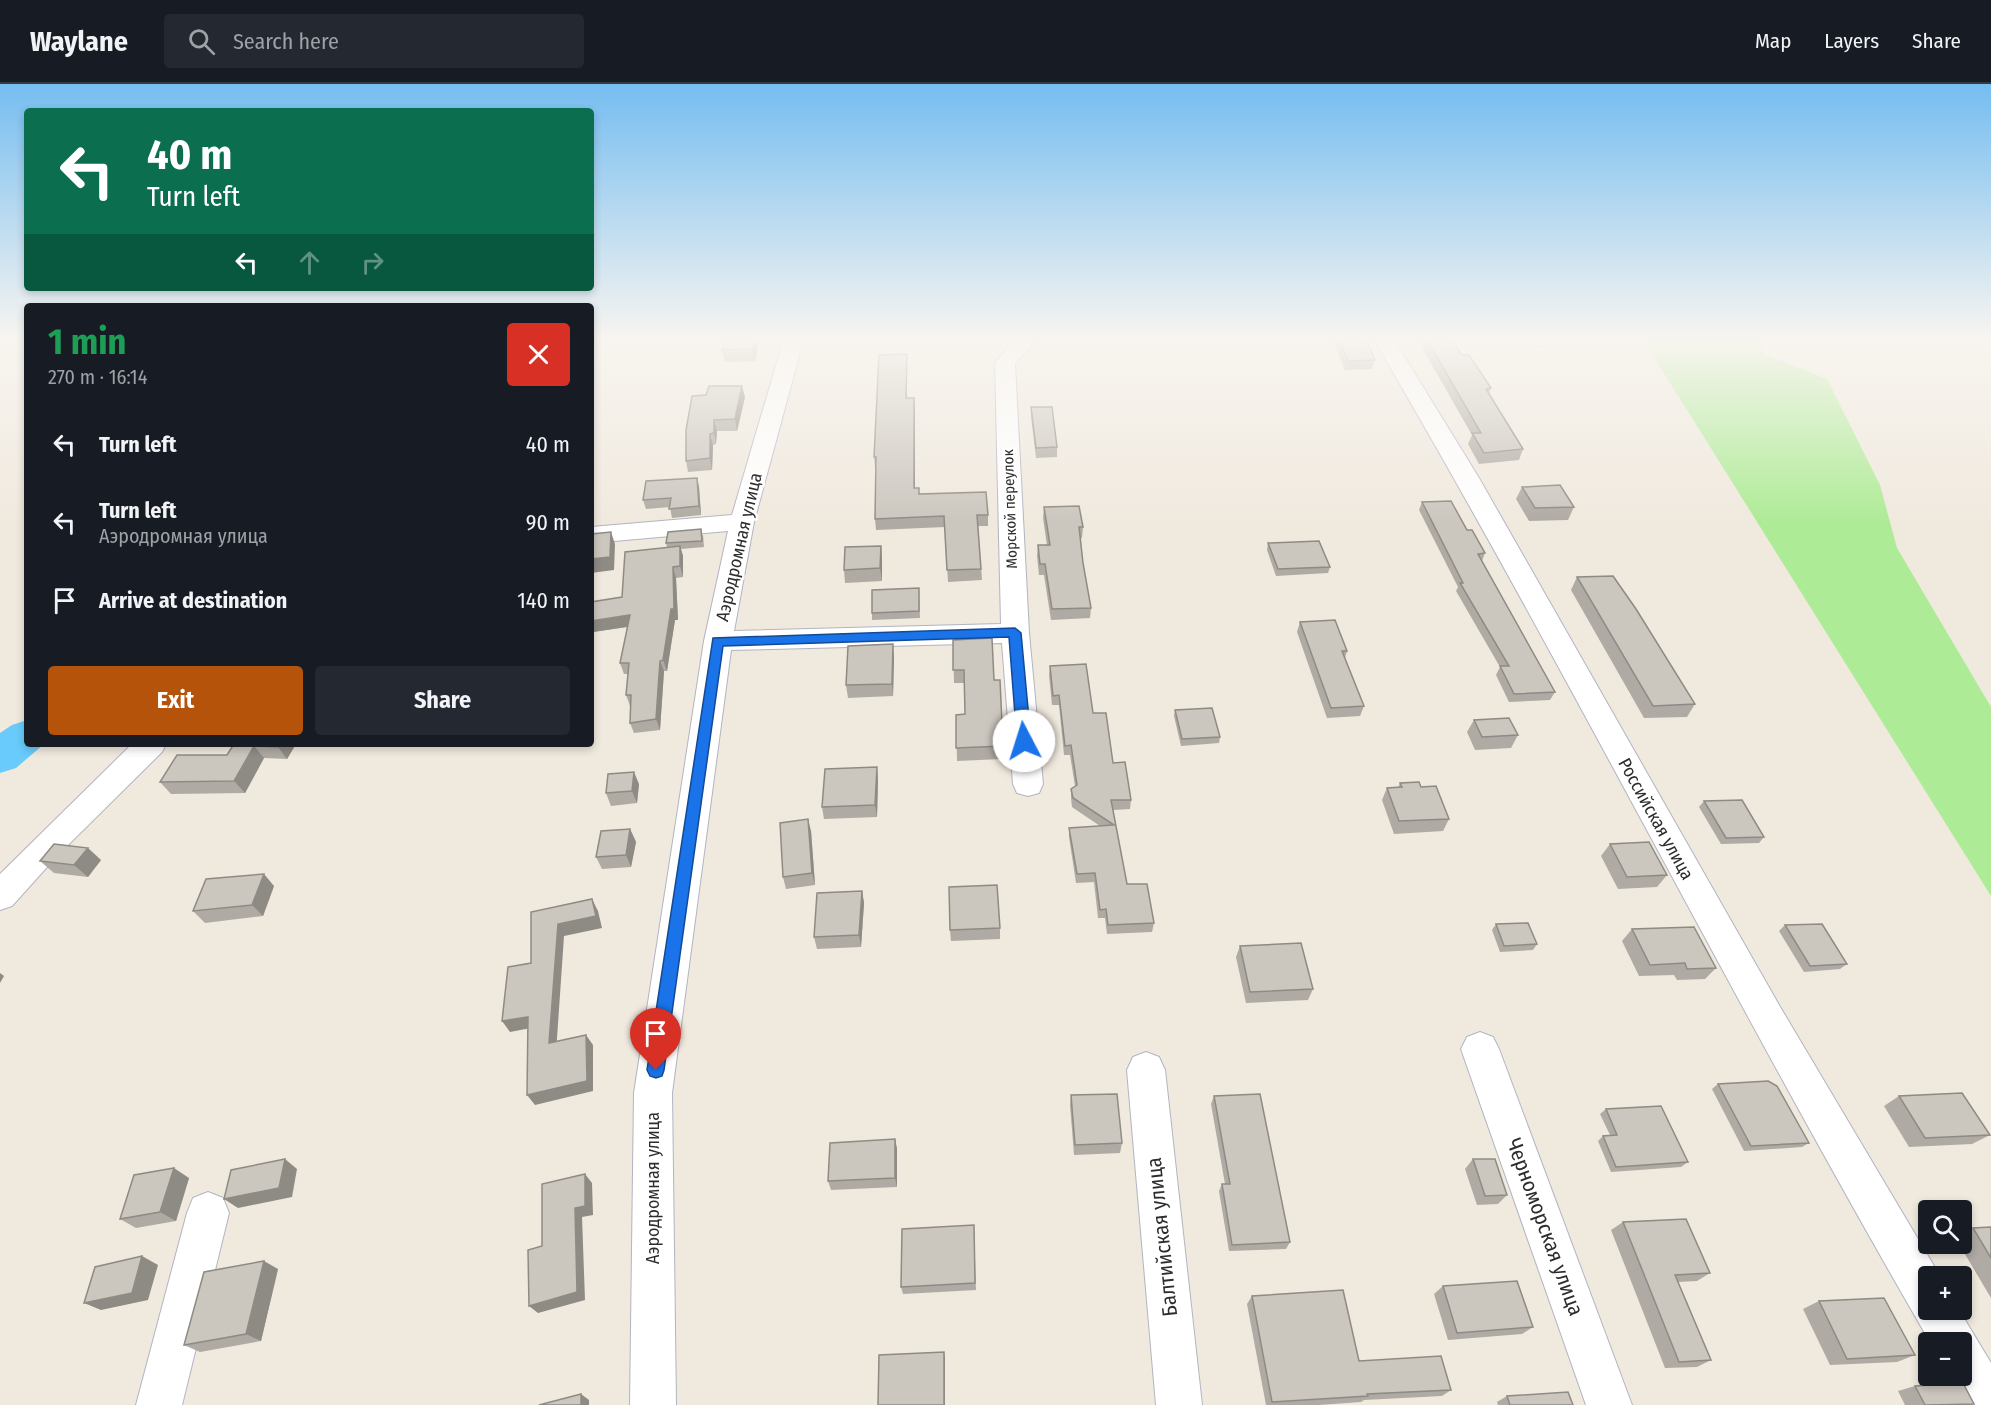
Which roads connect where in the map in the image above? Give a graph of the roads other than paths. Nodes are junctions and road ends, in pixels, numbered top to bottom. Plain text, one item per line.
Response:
1 (777, 400) edge
2 (1006, 400) edge
3 (1420, 400) edge
4 (742, 522) junction
5 (594, 535) edge
6 (1015, 633) junction
7 (718, 642) junction
8 (148, 747) edge
9 (1028, 784) dead end
10 (0, 896) edge
11 (1480, 1049) dead end
12 (1146, 1070) dead end
13 (208, 1213) dead end
14 (1918, 1280) edge
15 (1972, 1374) edge
16 (159, 1405) edge
17 (653, 1405) edge
18 (1179, 1405) edge
19 (1609, 1405) edge
20 (1990, 1405) edge

1 - 4 street, Аэродромная улица
2 - 6 street, Морской переулок
3 - 14 street, Российская улица
4 - 5 street
4 - 7 street, Аэродромная улица
6 - 7 street
6 - 9 street
7 - 17 street, Аэродромная улица
8 - 10 street
11 - 19 street, Черноморская улица
12 - 18 street, Балтийская улица
13 - 16 street
15 - 20 street

